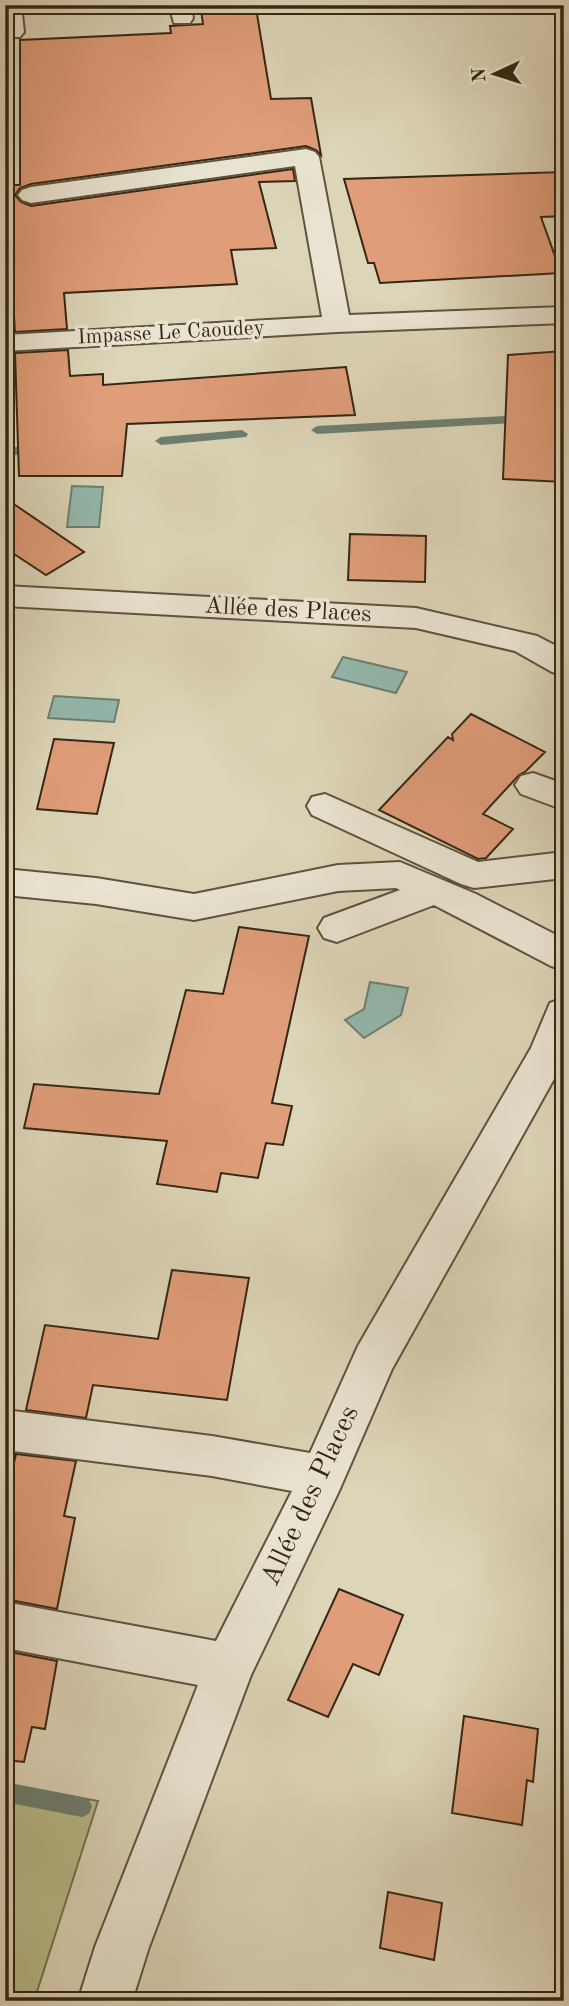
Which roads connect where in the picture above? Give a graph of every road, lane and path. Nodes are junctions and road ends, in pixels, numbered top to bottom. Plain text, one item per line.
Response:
1 (10, 5) edge
2 (12, 32) dead end
3 (31, 195) dead end
4 (564, 315) edge
5 (337, 324) junction
6 (5, 343) edge
7 (5, 596) edge
8 (564, 664) edge
9 (326, 806) dead end
10 (564, 865) edge
11 (5, 882) edge
12 (435, 891) junction
13 (337, 928) dead end
14 (564, 957) edge
15 (564, 1013) edge
16 (5, 1430) edge
17 (323, 1476) junction
18 (5, 1625) edge
19 (229, 1667) junction
20 (105, 2001) edge

1 - 2 street
3 - 5 street
4 - 5 street, Impasse Le Caoudey
5 - 6 street, Impasse Le Caoudey
7 - 8 street, Allée des Places
9 - 10 street
11 - 12 street
12 - 13 street
12 - 14 street
15 - 17 street, Allée des Places
16 - 17 street
17 - 19 street, Allée des Places
18 - 19 street
19 - 20 street, Allée des Places

